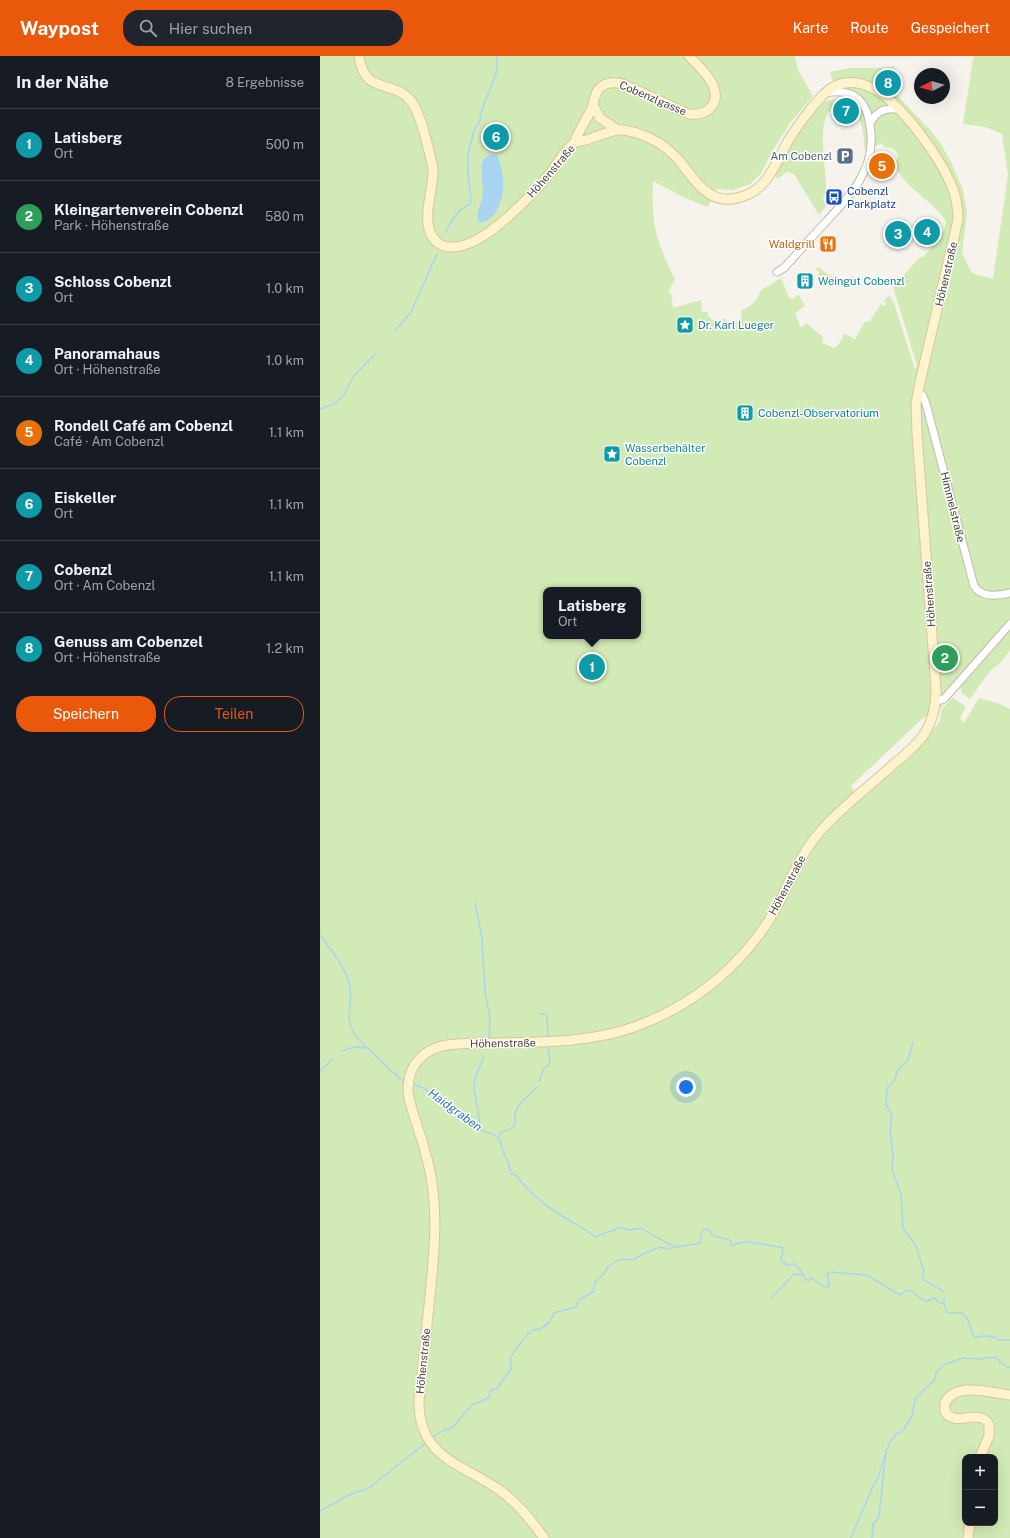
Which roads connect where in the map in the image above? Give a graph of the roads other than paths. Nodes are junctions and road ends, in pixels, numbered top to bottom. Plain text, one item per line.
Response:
1 (359, 56) edge
2 (689, 56) edge
3 (823, 94) junction
4 (593, 105) junction
5 (898, 109) junction
6 (870, 123) junction
7 (618, 130) junction
8 (574, 143) junction
9 (777, 272) dead end
10 (918, 392) junction
11 (1010, 593) edge
12 (1010, 624) edge
13 (936, 701) junction
14 (1010, 1395) edge
15 (981, 1454) edge
16 (970, 1526) edge
17 (544, 1538) edge
18 (968, 1538) edge

1 - 8 street, Höhenstraße
2 - 4 street, Cobenzlgasse
3 - 5 street, Höhenstraße
3 - 6 street
3 - 7 street, Höhenstraße
4 - 7 street
4 - 8 street, Cobenzlgasse
5 - 6 street
5 - 10 street, Höhenstraße
6 - 9 street
7 - 8 street, Höhenstraße
10 - 11 street, Himmelstraße
10 - 13 street, Höhenstraße
12 - 13 street
13 - 17 street, Höhenstraße
14 - 15 street
16 - 18 street

